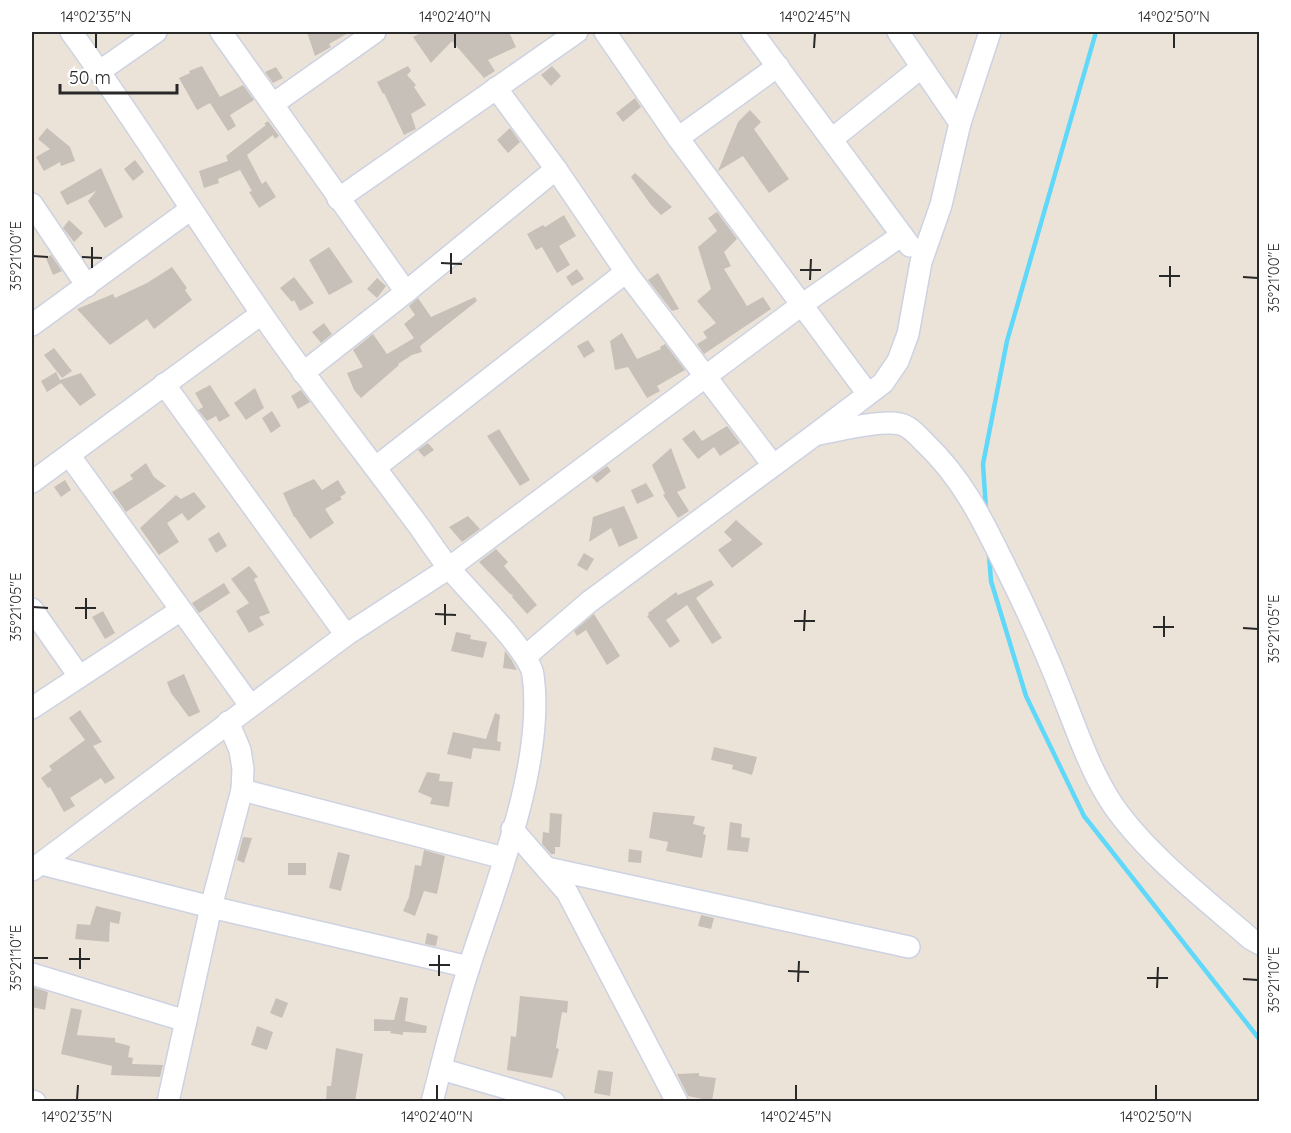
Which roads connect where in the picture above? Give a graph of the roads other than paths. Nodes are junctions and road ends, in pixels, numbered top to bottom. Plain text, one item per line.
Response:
1 (71, 32) edge
2 (156, 32) edge
3 (221, 32) edge
4 (375, 32) edge
5 (577, 32) edge
6 (606, 32) edge
7 (752, 32) edge
8 (898, 32) edge
9 (990, 32) edge
10 (778, 66) junction
11 (922, 67) junction
12 (100, 71) junction
13 (496, 88) junction
14 (273, 104) junction
15 (960, 123) junction
16 (678, 138) junction
17 (832, 140) junction
18 (556, 169) junction
19 (338, 199) junction
20 (32, 204) edge
21 (191, 209) junction
22 (902, 235) junction
23 (921, 262) junction
24 (626, 272) junction
25 (87, 286) junction
26 (406, 292) junction
27 (800, 306) junction
28 (261, 314) junction
29 (32, 325) edge
30 (303, 373) junction
31 (706, 376) junction
32 (164, 384) junction
33 (868, 394) junction
34 (816, 435) junction
35 (69, 455) junction
36 (773, 465) junction
37 (376, 467) junction
38 (32, 482) edge
39 (449, 568) junction
40 (32, 609) edge
41 (181, 610) junction
42 (346, 635) junction
43 (526, 656) junction
44 (79, 676) junction
45 (250, 705) junction
46 (32, 708) edge
47 (228, 722) junction
48 (242, 790) junction
49 (513, 829) junction
50 (504, 858) junction
51 (37, 867) edge
52 (547, 868) junction
53 (212, 908) junction
54 (1260, 944) edge
55 (909, 947) dead end
56 (469, 967) junction
57 (32, 974) edge
58 (186, 1022) junction
59 (441, 1069) junction
60 (168, 1101) edge
61 (432, 1101) edge
62 (554, 1101) edge
63 (677, 1101) edge

1 - 12 street
2 - 12 street
3 - 14 street
4 - 14 street
5 - 13 street
6 - 16 street
7 - 10 street
8 - 11 street
9 - 15 street
10 - 16 street
10 - 17 street
11 - 15 street
11 - 17 street
12 - 21 street
13 - 18 street
13 - 19 street
14 - 19 street
15 - 23 street
16 - 27 street
17 - 22 street
18 - 24 street
18 - 26 street
19 - 26 street
20 - 25 street
21 - 25 street
21 - 28 street
22 - 23 street
22 - 27 street
23 - 33 street
24 - 31 street
24 - 37 street
25 - 29 street
26 - 30 street
27 - 31 street
27 - 33 street
28 - 30 street
28 - 32 street
30 - 37 street
31 - 36 street
31 - 39 street
32 - 35 street
32 - 42 street
33 - 34 street
34 - 36 street
34 - 54 street
35 - 38 street
35 - 41 street
36 - 43 street
37 - 39 street
39 - 42 street
39 - 43 street
40 - 44 street
41 - 44 street
41 - 45 street
42 - 45 street
43 - 49 street
44 - 46 street
45 - 47 street
47 - 48 street
47 - 51 street
48 - 50 street
48 - 53 street
49 - 50 street
49 - 52 street
50 - 56 street
51 - 53 street
52 - 55 street
52 - 63 street
53 - 56 street
53 - 58 street
56 - 59 street
57 - 58 street
58 - 60 street
59 - 61 street
59 - 62 street

